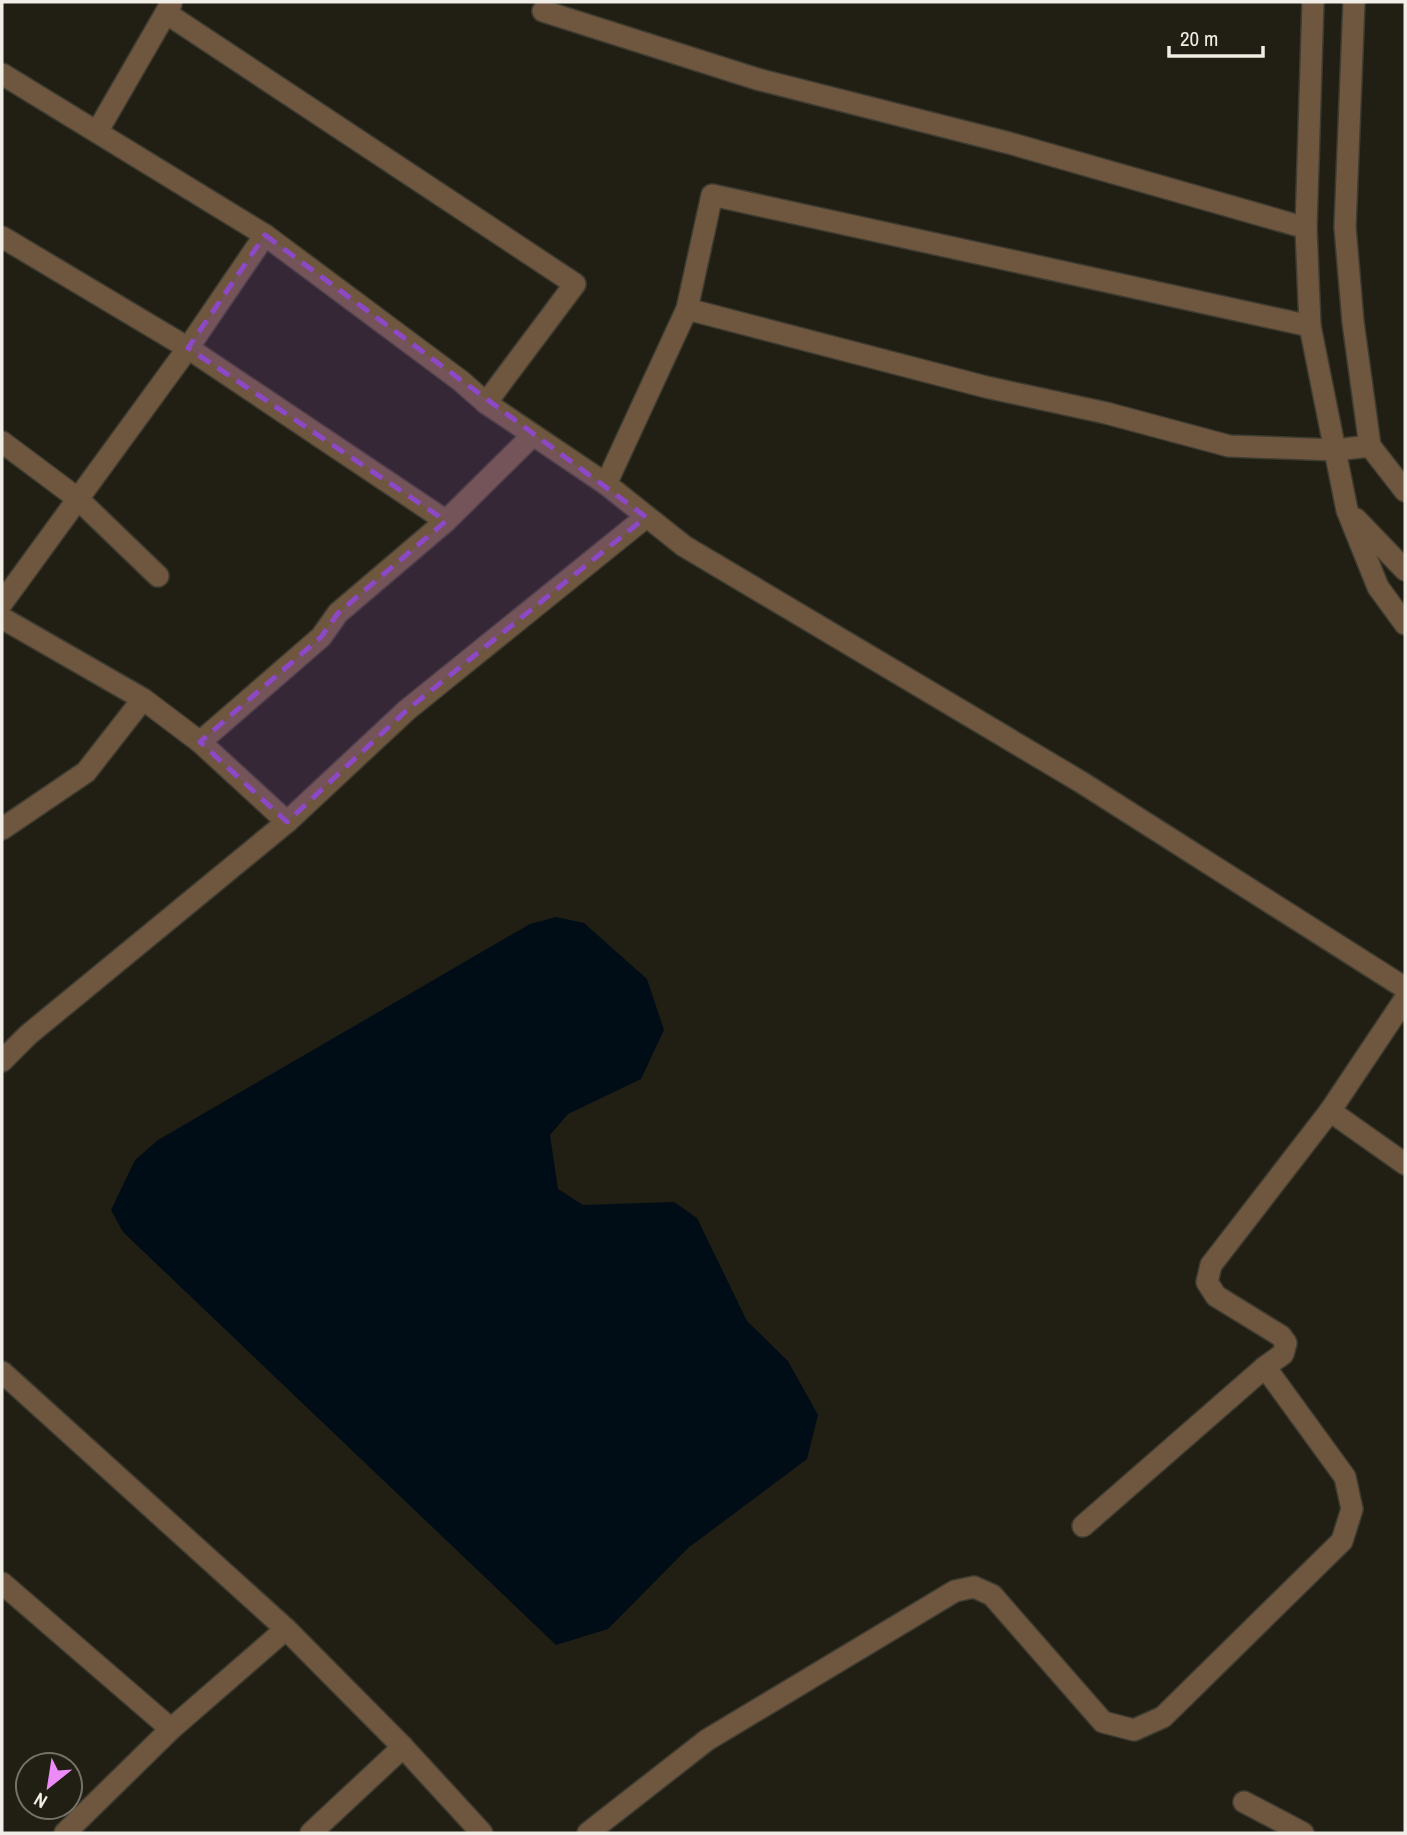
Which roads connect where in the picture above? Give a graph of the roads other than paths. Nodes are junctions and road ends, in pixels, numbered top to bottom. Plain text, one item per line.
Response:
1 (1313, 2) edge
2 (1354, 2) edge
3 (169, 8) edge
4 (543, 11) dead end
5 (2, 74) edge
6 (97, 132) junction
7 (1306, 228) junction
8 (265, 235) junction
9 (2, 237) edge
10 (687, 309) junction
11 (1310, 326) junction
12 (188, 348) junction
13 (486, 403) junction
14 (533, 435) junction
15 (2, 442) edge
16 (1370, 446) junction
17 (1335, 450) junction
18 (606, 484) junction
19 (1405, 491) edge
20 (77, 498) junction
21 (1347, 510) junction
22 (646, 517) junction
23 (446, 522) junction
24 (1405, 570) edge
25 (158, 576) dead end
26 (2, 603) edge
27 (2, 618) edge
28 (1405, 624) edge
29 (143, 699) junction
30 (200, 742) junction
31 (287, 822) junction
32 (2, 829) edge
33 (1405, 988) edge
34 (1405, 999) edge
35 (2, 1061) edge
36 (1329, 1111) junction
37 (1405, 1164) edge
38 (1265, 1367) junction
39 (2, 1372) edge
40 (1083, 1526) dead end
41 (2, 1583) edge
42 (286, 1629) junction
43 (171, 1729) junction
44 (402, 1747) junction
45 (1244, 1802) dead end
46 (65, 1833) edge
47 (311, 1833) edge
48 (482, 1833) edge
49 (588, 1833) edge
50 (1303, 1833) edge

1 - 7 street
2 - 16 street
3 - 6 street
3 - 13 street
4 - 7 street
5 - 6 street
6 - 8 street
7 - 11 street
8 - 12 street
8 - 13 street
9 - 12 street
10 - 11 street
10 - 17 street
10 - 18 street
11 - 17 street
12 - 20 street
12 - 23 street
13 - 14 street
14 - 18 street
14 - 23 street
15 - 20 street
16 - 17 street
16 - 19 street
17 - 21 street
18 - 22 street
20 - 25 street
20 - 26 street
21 - 24 street
21 - 28 street
22 - 31 street
22 - 33 street
23 - 30 street
27 - 29 street
29 - 30 street
29 - 32 street
30 - 31 street
31 - 35 street
34 - 36 street
36 - 37 street
36 - 38 street
38 - 40 street
38 - 49 street
39 - 42 street
41 - 43 street
42 - 43 street
42 - 44 street
43 - 46 street
44 - 47 street
44 - 48 street
45 - 50 street

